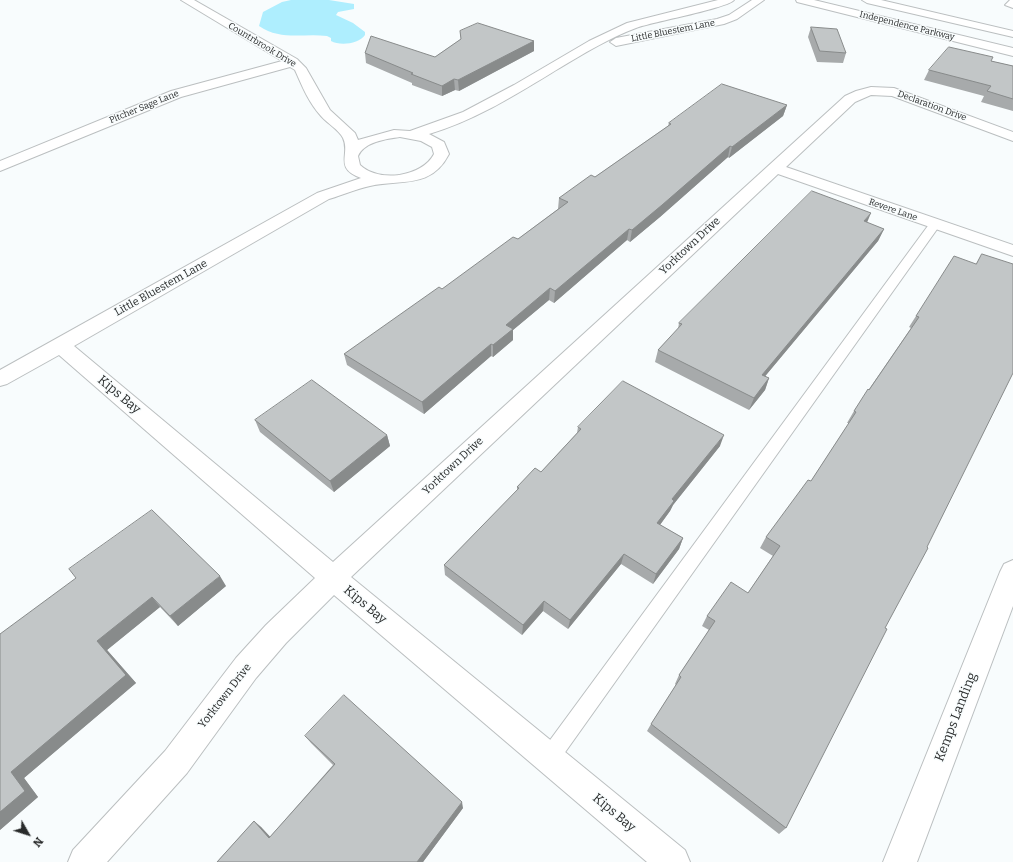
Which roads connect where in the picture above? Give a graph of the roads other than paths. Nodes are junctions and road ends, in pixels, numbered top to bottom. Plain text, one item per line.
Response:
1 (186, 0) edge
2 (729, 0) edge
3 (759, 0) edge
4 (801, 0) edge
5 (867, 0) edge
6 (1013, 1) edge
7 (1013, 6) edge
8 (1013, 34) edge
9 (582, 50) junction
10 (1013, 52) edge
11 (292, 62) junction
12 (850, 99) joint
13 (459, 120) junction
14 (337, 123) junction
15 (414, 134) junction
16 (385, 135) junction
17 (1013, 136) edge
18 (441, 149) junction
19 (353, 152) junction
20 (0, 166) edge
21 (354, 168) junction
22 (774, 168) junction
23 (389, 180) junction
24 (323, 196) junction
25 (934, 225) junction
26 (1013, 251) edge
27 (60, 345) junction
28 (0, 379) edge
29 (1013, 572) edge
30 (333, 578) junction
31 (549, 758) junction
32 (85, 862) edge
33 (673, 862) edge
34 (900, 862) edge

1 - 11 street, Countrbrook Drive
2 - 9 street, Little Bluestem Lane
3 - 9 street, Little Bluestem Lane
4 - 10 street, Independence Parkway
5 - 8 street, Independence Parkway
6 - 7 lane
9 - 13 street, Little Bluestem Lane
11 - 14 street, Countrbrook Drive
11 - 20 street, Pitcher Sage Lane
12 - 17 street, Declaration Drive
12 - 22 street, Yorktown Drive
13 - 15 street, Little Bluestem Lane
13 - 18 street, Little Bluestem Lane
14 - 16 street, Countrbrook Drive
14 - 19 street, Countrbrook Drive
15 - 16 street
15 - 18 street
16 - 19 street
18 - 23 street, Little Bluestem Lane
19 - 21 street, Countrbrook Drive
21 - 23 street
21 - 24 street, Little Bluestem Lane
22 - 25 street, Revere Lane
22 - 30 street, Yorktown Drive
23 - 24 street, Little Bluestem Lane
24 - 27 street, Little Bluestem Lane
25 - 26 street, Revere Lane
25 - 31 lane
27 - 28 street, Little Bluestem Lane
27 - 30 street, Kips Bay
29 - 34 street, Kemps Landing
30 - 31 street, Kips Bay
30 - 32 street, Yorktown Drive
31 - 33 street, Kips Bay

